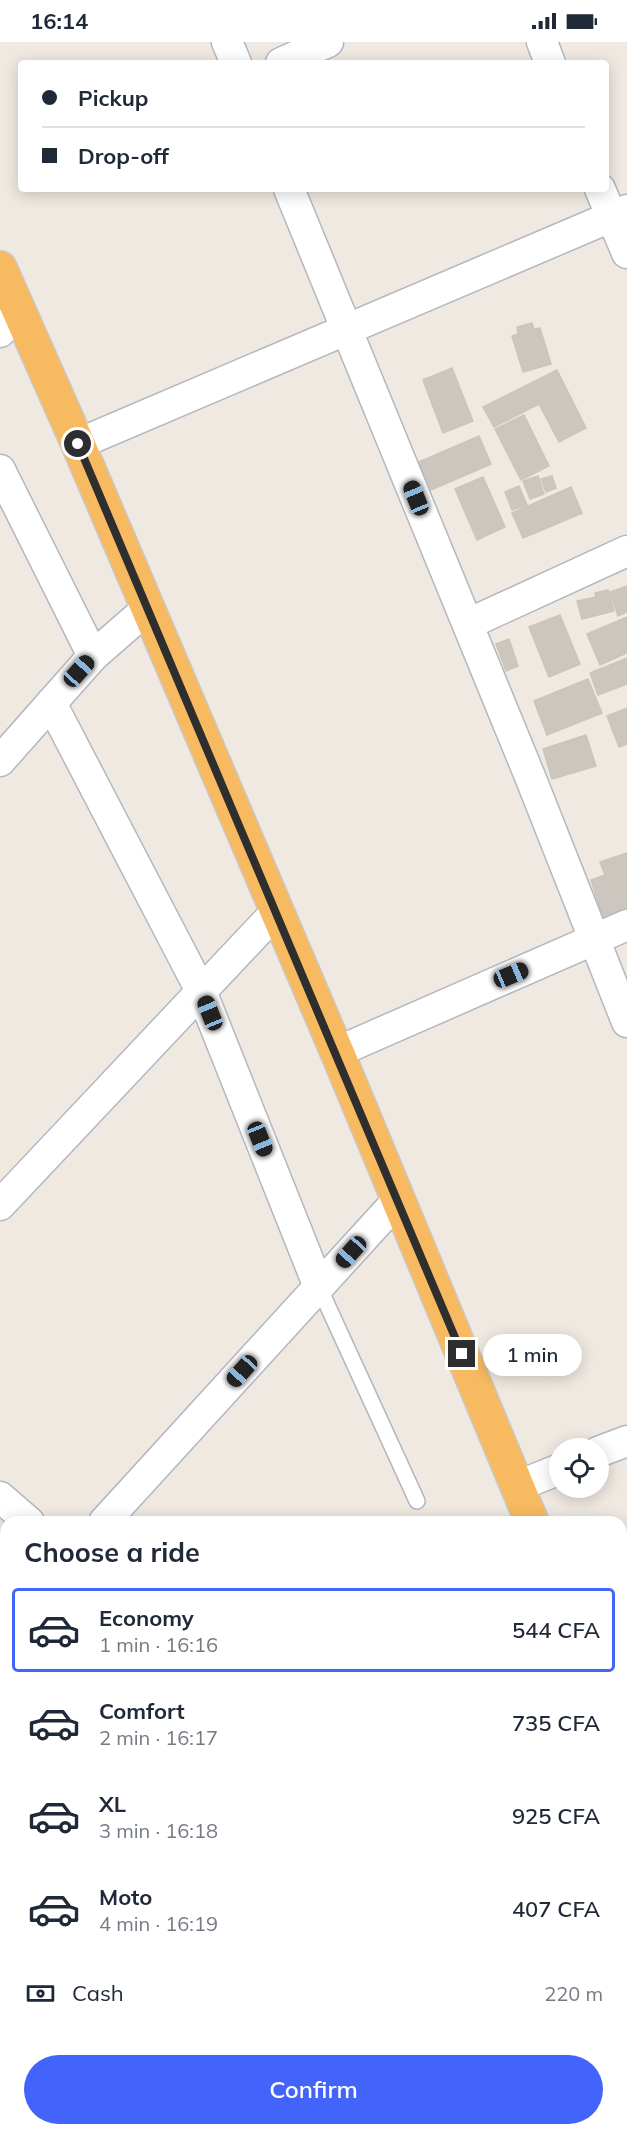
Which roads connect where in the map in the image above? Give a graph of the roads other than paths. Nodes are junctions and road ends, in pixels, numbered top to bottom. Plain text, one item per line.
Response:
1 (227, 42) edge
2 (328, 42) edge
3 (542, 42) edge
4 (235, 60) edge
5 (288, 60) edge
6 (549, 60) edge
7 (290, 192) edge
8 (602, 192) edge
9 (619, 214) edge
10 (627, 254) edge
11 (0, 268) edge
12 (9, 322) edge
13 (348, 330) junction
14 (78, 444) junction
15 (0, 470) edge
16 (627, 551) edge
17 (147, 609) junction
18 (468, 624) junction
19 (93, 656) junction
20 (51, 703) junction
21 (0, 761) edge
22 (276, 912) junction
23 (627, 924) edge
24 (593, 940) junction
25 (201, 992) junction
26 (627, 1022) edge
27 (337, 1052) junction
28 (398, 1200) junction
29 (0, 1206) edge
30 (319, 1287) junction
31 (627, 1441) edge
32 (609, 1448) edge
33 (549, 1473) edge
34 (518, 1486) junction
35 (0, 1497) edge
36 (417, 1501) dead end
37 (22, 1516) edge
38 (109, 1516) edge
39 (530, 1516) edge

1 - 4 street
2 - 5 street
3 - 6 street
7 - 13 street
8 - 9 street
9 - 10 street
9 - 13 street
11 - 12 highway
12 - 14 highway
13 - 14 street
13 - 18 street
14 - 17 highway
15 - 19 street
16 - 18 street
17 - 19 street
17 - 22 highway
18 - 24 street
19 - 20 street
20 - 21 street
20 - 25 street
22 - 25 street
22 - 27 highway
23 - 24 street
24 - 26 street
24 - 27 street
25 - 29 street
25 - 30 street
27 - 28 highway
28 - 30 street
28 - 34 highway
30 - 36 lane
30 - 38 street
31 - 32 street
33 - 34 street
34 - 39 highway
35 - 37 street

